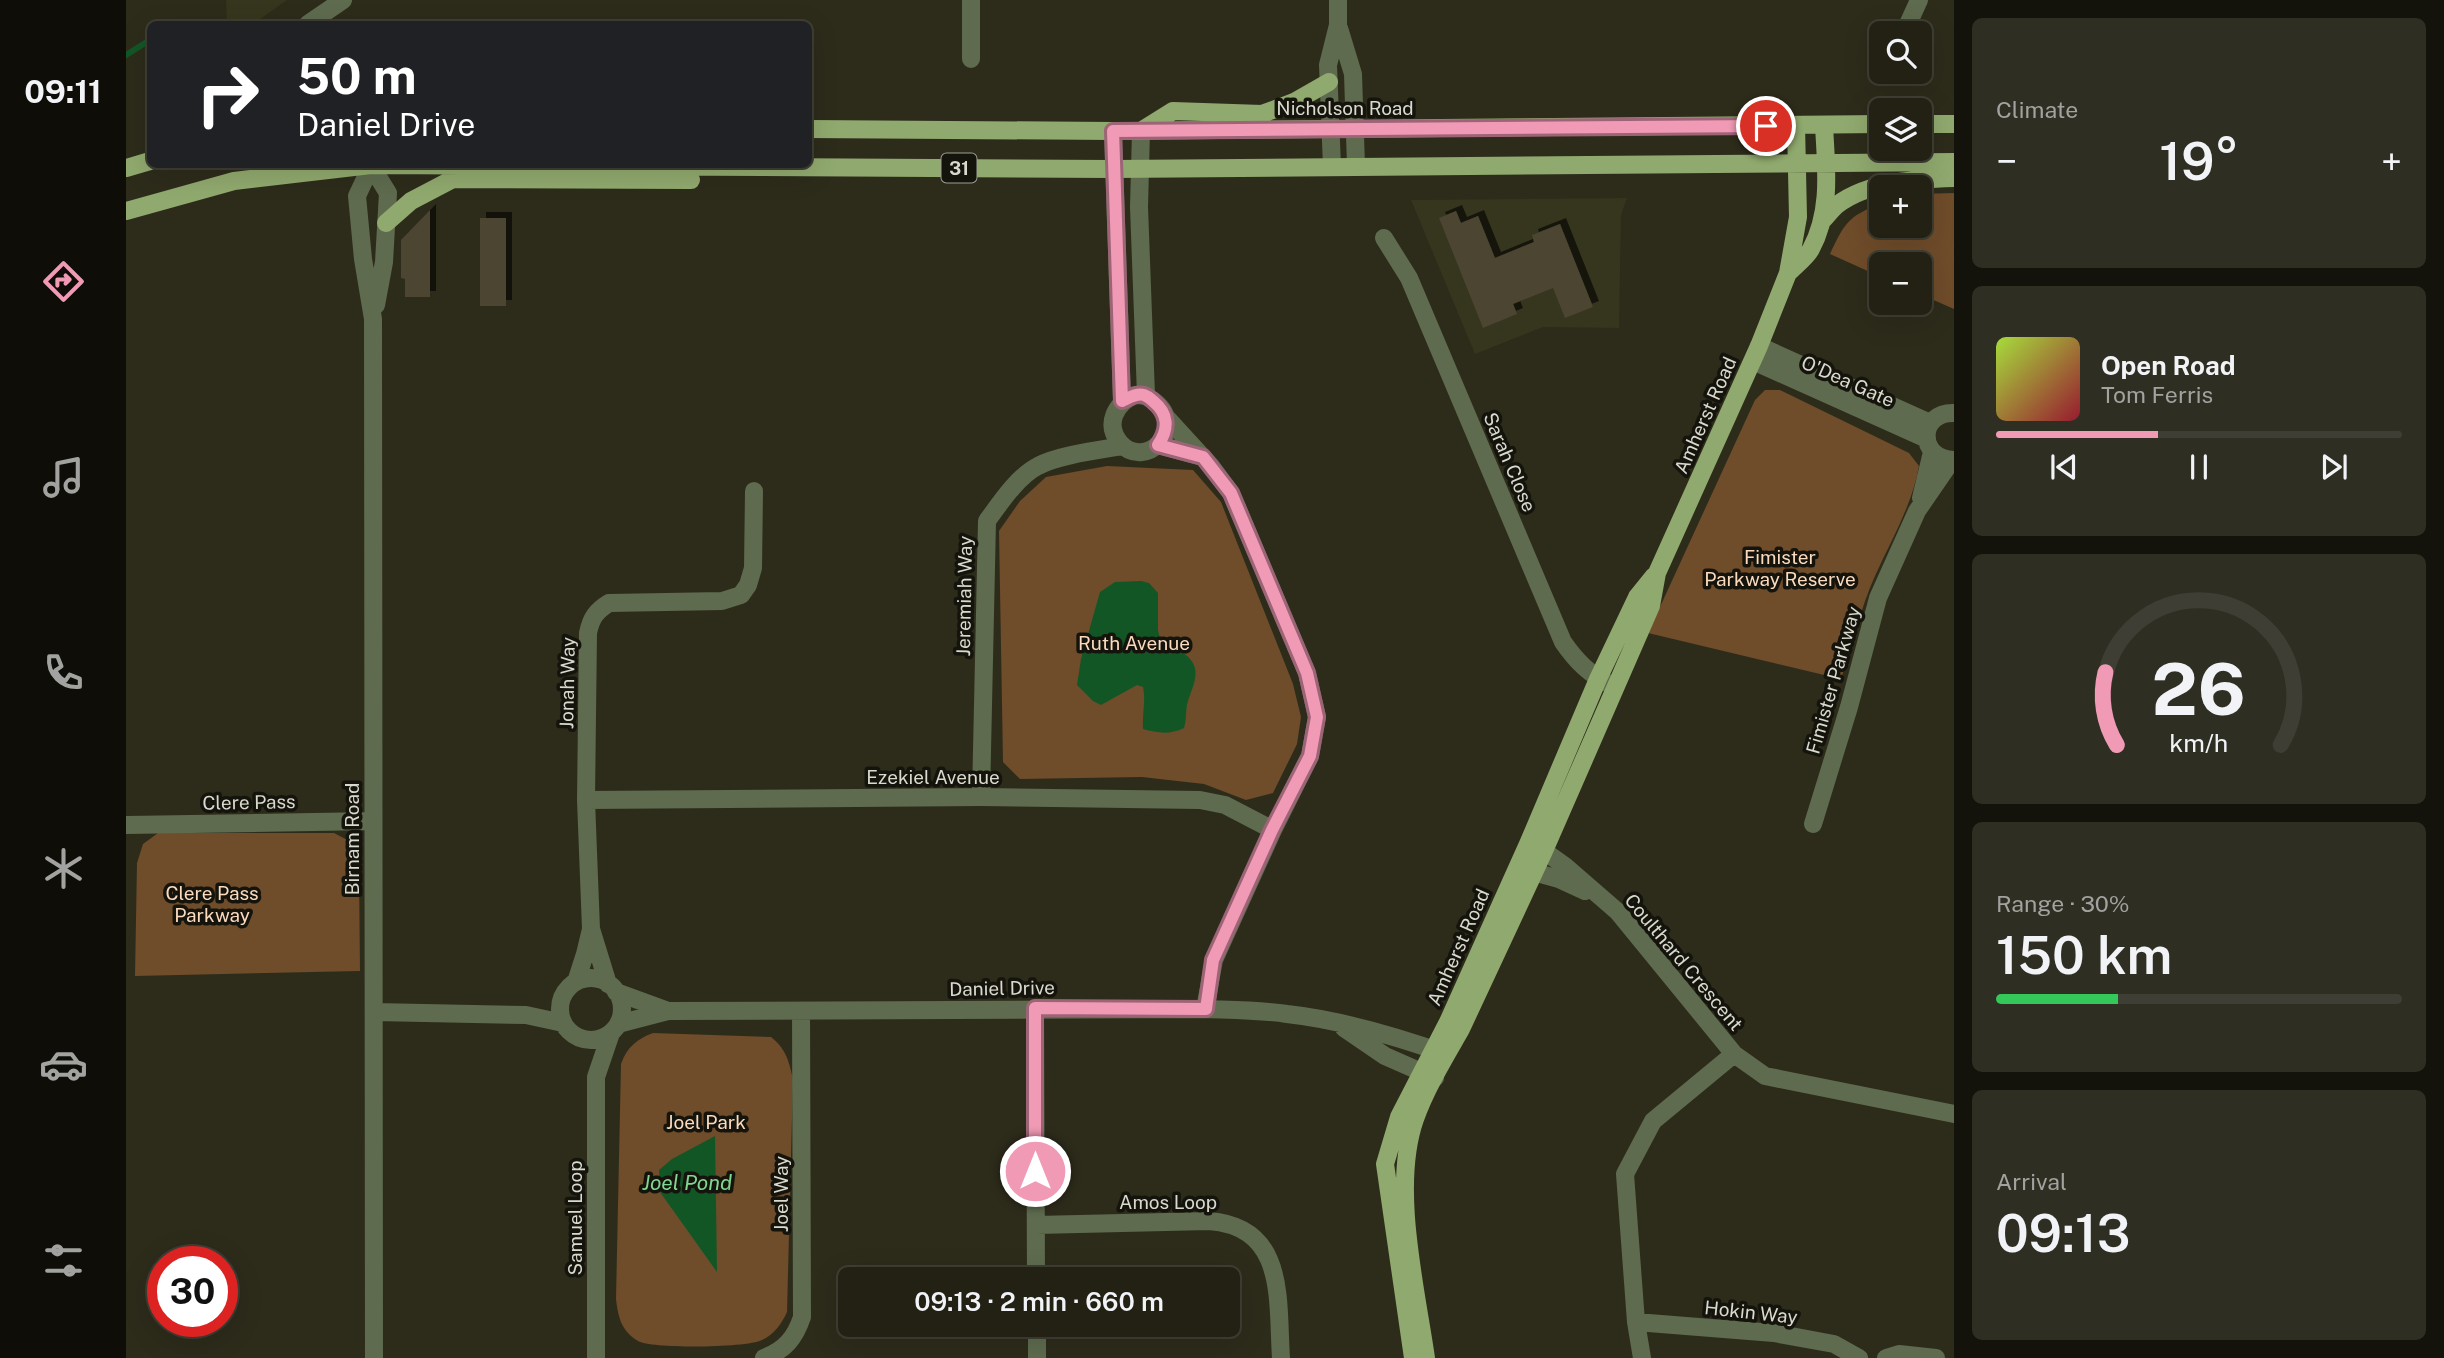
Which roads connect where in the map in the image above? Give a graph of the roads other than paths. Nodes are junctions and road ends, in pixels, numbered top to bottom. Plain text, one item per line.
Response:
1 (343, 0) edge
2 (971, 0) edge
3 (1338, 0) edge
4 (1919, 0) edge
5 (312, 21) edge
6 (1909, 21) edge
7 (1338, 25) junction
8 (971, 59) dead end
9 (1329, 82) junction
10 (1869, 124) edge
11 (1932, 124) edge
12 (1954, 124) edge
13 (1796, 125) junction
14 (1824, 125) junction
15 (812, 129) edge
16 (1331, 130) junction
17 (1356, 130) junction
18 (1113, 131) junction
19 (1141, 131) junction
20 (147, 162) edge
21 (1797, 162) junction
22 (1825, 162) junction
23 (1954, 162) edge
24 (1356, 166) junction
25 (1332, 167) junction
26 (126, 168) edge
27 (345, 168) edge
28 (370, 168) edge
29 (373, 168) edge
30 (773, 168) joint
31 (1141, 168) junction
32 (1114, 169) junction
33 (1954, 178) edge
34 (126, 211) edge
35 (1822, 221) junction
36 (386, 223) junction
37 (1384, 238) dead end
38 (1788, 273) junction
39 (373, 319) junction
40 (1756, 354) junction
41 (1146, 395) junction
42 (1122, 401) junction
43 (1953, 412) edge
44 (1167, 418) junction
45 (1112, 426) junction
46 (1930, 438) junction
47 (1158, 445) junction
48 (1123, 446) junction
49 (1085, 452) junction
50 (1203, 457) junction
51 (1953, 460) edge
52 (754, 491) dead end
53 (1917, 511) junction
54 (1606, 683) junction
55 (981, 797) junction
56 (586, 800) junction
57 (373, 821) junction
58 (1813, 824) dead end
59 (126, 825) edge
60 (1272, 830) junction
61 (1536, 847) junction
62 (1526, 870) junction
63 (1601, 898) junction
64 (590, 929) junction
65 (576, 982) junction
66 (612, 988) junction
67 (561, 1000) junction
68 (1035, 1008) junction
69 (1206, 1009) junction
70 (668, 1011) junction
71 (375, 1012) junction
72 (801, 1012) junction
73 (526, 1015) junction
74 (1335, 1022) junction
75 (562, 1023) junction
76 (615, 1028) junction
77 (579, 1038) junction
78 (1439, 1052) junction
79 (1734, 1054) junction
80 (1427, 1075) junction
81 (596, 1077) junction
82 (1954, 1114) edge
83 (1035, 1225) junction
84 (1036, 1267) edge
85 (1636, 1322) junction
86 (1037, 1337) edge
87 (374, 1358) edge
88 (596, 1358) edge
89 (764, 1358) edge
90 (1037, 1358) edge
91 (1281, 1358) edge
92 (1413, 1358) edge
93 (1426, 1358) edge
94 (1642, 1358) edge
95 (1858, 1358) edge
96 (1886, 1358) edge
97 (1936, 1358) edge

1 - 5 street
2 - 8 street
3 - 7 street
4 - 6 street
7 - 9 street
7 - 17 street
9 - 16 street
9 - 19 main road
10 - 14 main road, Nicholson Road / 31
11 - 12 main road
13 - 14 main road, Nicholson Road / 31
13 - 17 main road, Nicholson Road / 31
13 - 21 main road, Amherst Road
14 - 22 main road, Amherst Road
15 - 18 main road, Nicholson Road / 31
16 - 17 main road, Nicholson Road / 31
16 - 19 main road, Nicholson Road / 31
16 - 25 street
17 - 24 street
18 - 19 main road, Nicholson Road / 31
18 - 32 street
19 - 31 street
20 - 26 main road
21 - 22 main road, 31
21 - 24 main road, 31
21 - 38 main road, Amherst Road
22 - 23 main road, 31
22 - 35 main road, Amherst Road
24 - 25 main road, 31
25 - 31 main road, 31
27 - 34 main road, 31
28 - 39 street, Birnam Road
29 - 36 street, Birnam Road
30 - 32 main road, 31
30 - 36 main road
31 - 32 main road, 31
31 - 41 street
32 - 42 street
33 - 35 main road
35 - 38 main road, Amherst Road
36 - 39 street, Birnam Road
37 - 54 street, Sarah Close
38 - 40 main road, Amherst Road
39 - 57 street, Birnam Road
40 - 46 street, O'Dea Gate
40 - 54 main road, Amherst Road
41 - 42 street
41 - 44 street
42 - 45 street
43 - 46 street
44 - 47 street
44 - 50 street
45 - 48 street
45 - 49 street, Jeremiah Way
46 - 51 street, O'Dea Gate
46 - 53 street, Fimister Parkway
47 - 48 street
47 - 50 street
48 - 49 street, Jeremiah Way
49 - 55 street, Jeremiah Way
50 - 60 street
51 - 53 street, Fimister Parkway
52 - 56 street, Jonah Way
53 - 58 street, Fimister Parkway
54 - 61 main road, Amherst Road
55 - 56 street, Ezekiel Avenue
55 - 60 street, Ezekiel Avenue
56 - 64 street, Jonah Way
57 - 59 street, Clere Pass
57 - 71 street, Birnam Road
60 - 69 street
61 - 62 main road, Amherst Road
61 - 63 street, Coulthard Crescent
62 - 63 street, Coulthard Crescent
62 - 78 main road, Amherst Road
63 - 79 street, Coulthard Crescent
64 - 65 street, Jonah Way
64 - 66 street, Jonah Way
65 - 66 street, Daniel Drive
65 - 67 street
66 - 70 street, Daniel Drive
66 - 76 street
67 - 73 street
67 - 75 street
68 - 69 street, Daniel Drive
68 - 72 street, Daniel Drive
68 - 83 street
69 - 74 street, Daniel Drive
70 - 72 street, Daniel Drive
70 - 76 street, Daniel Drive
71 - 73 street
71 - 87 street, Birnam Road
72 - 89 street, Joel Way
73 - 75 street
74 - 78 street, Daniel Drive
74 - 80 street, Daniel Drive
75 - 77 street
76 - 77 street, Daniel Drive
76 - 81 street, Samuel Loop
77 - 81 street, Samuel Loop
78 - 80 main road, Amherst Road
79 - 82 street, Coulthard Crescent
79 - 85 street, Coulthard Crescent
80 - 92 main road, Amherst Road
80 - 93 main road, Amherst Road
81 - 88 street, Samuel Loop
83 - 84 street
83 - 91 street, Amos Loop
85 - 94 street, Coulthard Crescent
85 - 95 street, Hokin Way
86 - 90 street
96 - 97 street

